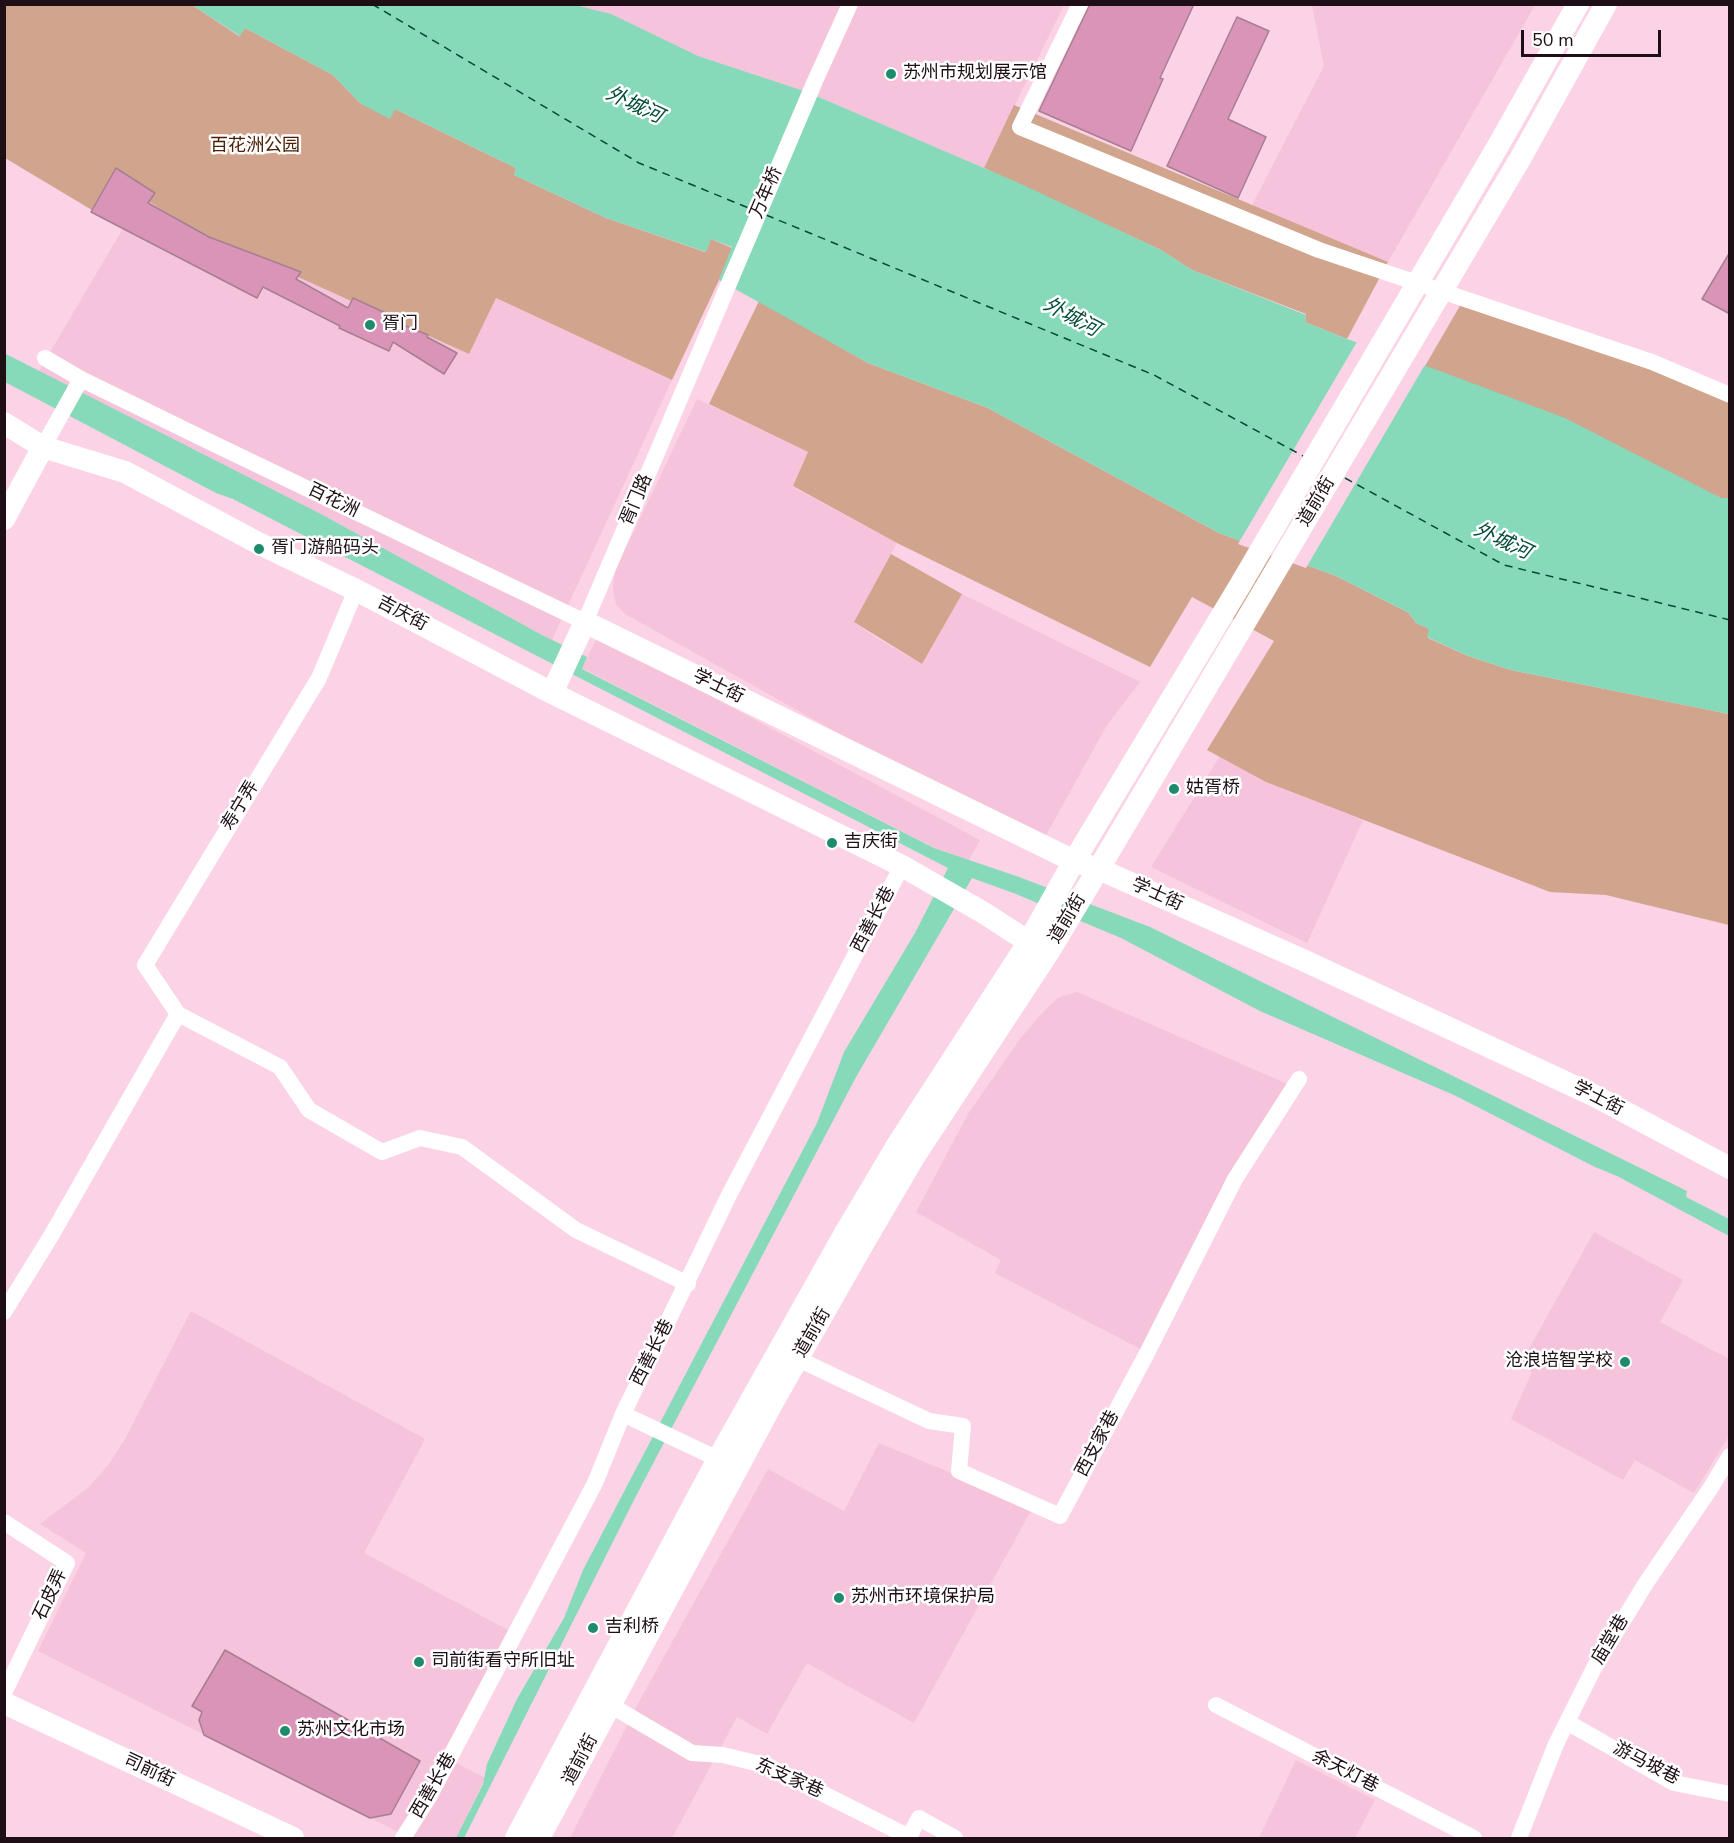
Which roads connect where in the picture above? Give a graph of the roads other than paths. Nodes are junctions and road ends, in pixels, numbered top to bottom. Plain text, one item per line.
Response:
1 (850, 4) edge
2 (1080, 4) edge
3 (1578, 4) edge
4 (1606, 4) edge
5 (719, 305) joint
6 (45, 358) dead end
7 (80, 381) junction
8 (1730, 395) edge
9 (4, 423) edge
10 (43, 447) junction
11 (4, 519) edge
12 (356, 590) junction
13 (580, 631) junction
14 (554, 688) junction
15 (1074, 861) junction
16 (902, 866) junction
17 (1098, 869) junction
18 (1038, 948) junction
19 (178, 1014) junction
20 (1299, 1079) dead end
21 (1730, 1168) edge
22 (688, 1284) junction
23 (4, 1312) edge
24 (798, 1359) junction
25 (623, 1414) junction
26 (1730, 1456) edge
27 (718, 1460) junction
28 (4, 1522) edge
29 (4, 1693) edge
30 (4, 1703) edge
31 (610, 1705) junction
32 (1216, 1705) dead end
33 (1567, 1722) junction
34 (1730, 1794) edge
35 (293, 1839) edge
36 (403, 1839) edge
37 (516, 1839) edge
38 (539, 1839) edge
39 (955, 1839) edge
40 (1474, 1839) edge
41 (1519, 1839) edge

1 - 5 street, 万年桥
2 - 8 street
3 - 15 main road, 道前街
4 - 17 main road, 道前街
5 - 13 street, 胥门路
6 - 7 street, 百花洲
7 - 10 street
7 - 13 street, 百花洲
9 - 10 main road, 吉庆街
10 - 11 main road
10 - 12 main road, 吉庆街
12 - 14 main road, 吉庆街
12 - 19 street, 寿宁弄
13 - 14 main road, 胥门路
13 - 15 main road, 学士街
14 - 16 main road, 吉庆街
15 - 17 main road, 学士街
15 - 18 main road, 道前街
16 - 18 main road, 吉庆街
16 - 22 street, 西善长巷
17 - 18 main road, 道前街
17 - 21 main road, 学士街
18 - 24 main road, 道前街
18 - 27 main road, 道前街
19 - 22 street
19 - 23 street
20 - 24 street, 西支家巷
22 - 25 street, 西善长巷
24 - 31 main road, 道前街
25 - 27 street
25 - 36 street, 西善长巷
26 - 33 street, 庙堂巷
27 - 37 main road, 道前街
28 - 29 street, 石皮弄
30 - 35 main road, 司前街
31 - 38 main road, 道前街
31 - 39 street, 东支家巷
32 - 40 street, 余天灯巷
33 - 34 street, 游马坡巷
33 - 41 street, 庙堂巷

